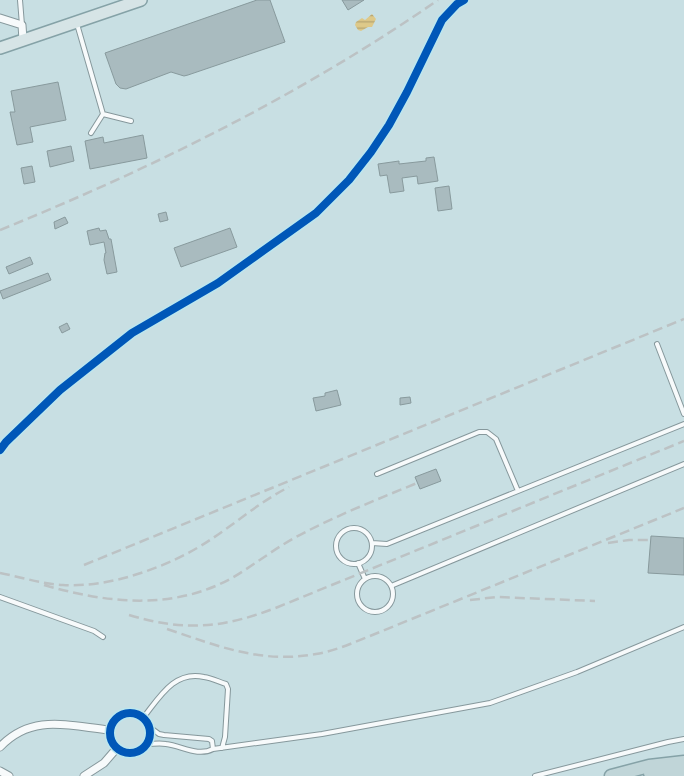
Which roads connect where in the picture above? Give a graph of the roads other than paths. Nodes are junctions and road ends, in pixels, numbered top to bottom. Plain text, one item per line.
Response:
1 (20, 0) edge
2 (140, 0) edge
3 (464, 0) edge
4 (0, 18) edge
5 (76, 21) junction
6 (22, 25) junction
7 (23, 40) junction
8 (0, 48) edge
9 (103, 114) junction
10 (131, 121) dead end
11 (91, 133) dead end
12 (656, 344) dead end
13 (684, 414) edge
14 (684, 424) edge
15 (0, 450) edge
16 (684, 464) edge
17 (377, 474) dead end
18 (518, 491) junction
19 (372, 543) junction
20 (358, 563) junction
21 (365, 579) junction
22 (391, 586) junction
23 (0, 597) edge
24 (684, 627) edge
25 (103, 637) dead end
26 (143, 718) junction
27 (148, 726) junction
28 (110, 730) junction
29 (684, 739) edge
30 (146, 744) junction
31 (0, 747) edge
32 (117, 748) junction
33 (222, 748) junction
34 (213, 749) junction
35 (684, 762) edge
36 (0, 771) edge
37 (625, 773) junction
38 (684, 774) edge
39 (9, 776) edge
40 (84, 776) edge
41 (535, 776) edge
42 (611, 776) edge

1 - 6 lane
2 - 5 main road
3 - 15 street
4 - 6 street
5 - 7 main road
5 - 9 lane
6 - 7 street
7 - 8 main road
9 - 10 lane
9 - 11 lane
12 - 13 lane
14 - 18 lane
16 - 22 lane
17 - 18 lane
18 - 19 lane
19 - 20 lane
19 - 20 lane
20 - 21 lane
21 - 22 lane
21 - 22 lane
23 - 25 lane
24 - 33 lane
26 - 27 street
26 - 28 street
26 - 33 lane
27 - 30 street
27 - 34 lane
28 - 31 street
28 - 32 street
29 - 41 lane
30 - 32 street
30 - 34 lane
32 - 40 street
33 - 34 lane
35 - 37 highway
36 - 39 street
37 - 38 highway
37 - 42 highway

